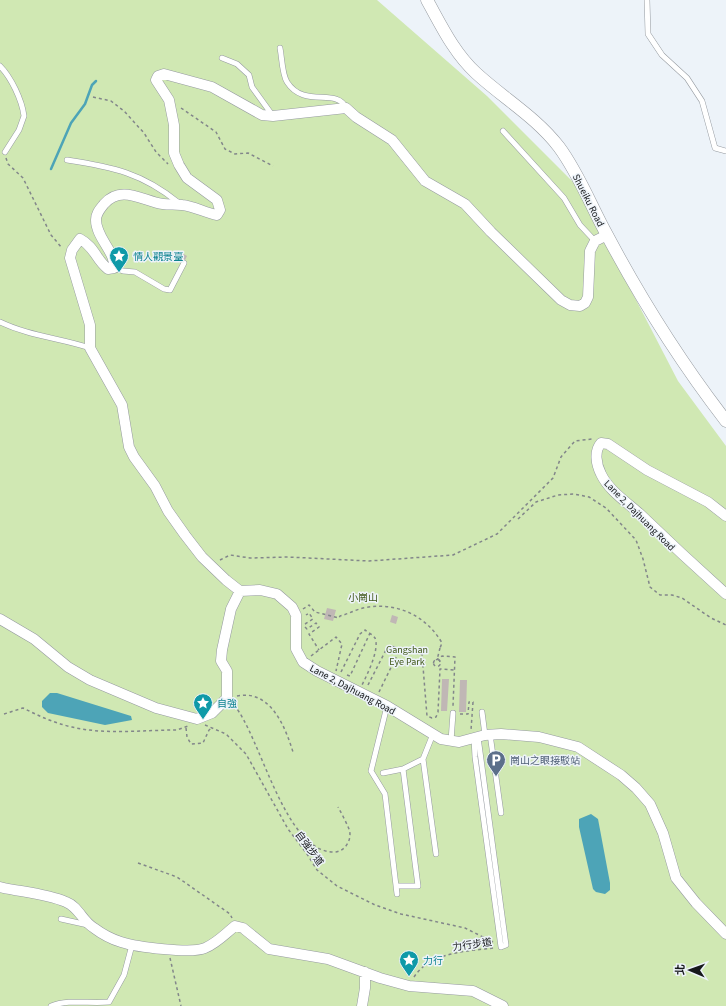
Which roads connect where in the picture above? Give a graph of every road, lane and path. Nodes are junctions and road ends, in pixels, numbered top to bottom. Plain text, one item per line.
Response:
1 (427, 0) edge
2 (647, 0) edge
3 (280, 48) dead end
4 (222, 58) dead end
5 (0, 66) edge
6 (93, 97) dead end
7 (169, 100) junction
8 (346, 108) junction
9 (273, 116) junction
10 (503, 132) dead end
11 (726, 151) edge
12 (5, 152) joint
13 (67, 160) dead end
14 (169, 165) dead end
15 (273, 166) dead end
16 (182, 204) junction
17 (607, 235) junction
18 (595, 241) junction
19 (70, 258) junction
20 (184, 263) dead end
21 (114, 268) junction
22 (0, 322) edge
23 (90, 348) junction
24 (726, 421) edge
25 (601, 443) junction
26 (726, 516) edge
27 (518, 519) dead end
28 (211, 565) junction
29 (240, 591) junction
30 (726, 594) edge
31 (0, 619) edge
32 (726, 625) edge
33 (370, 633) junction
34 (319, 650) junction
35 (400, 650) junction
36 (436, 660) junction
37 (303, 662) junction
38 (440, 662) junction
39 (455, 670) junction
40 (342, 682) junction
41 (362, 688) dead end
42 (366, 688) dead end
43 (227, 698) junction
44 (376, 699) junction
45 (387, 706) junction
46 (482, 712) dead end
47 (453, 713) junction
48 (4, 714) dead end
49 (197, 719) junction
50 (186, 728) junction
51 (212, 728) junction
52 (432, 734) junction
53 (480, 736) junction
54 (451, 742) junction
55 (293, 752) dead end
56 (423, 759) junction
57 (403, 769) junction
58 (383, 773) dead end
59 (338, 807) dead end
60 (501, 813) dead end
61 (436, 854) dead end
62 (138, 863) dead end
63 (397, 886) junction
64 (0, 887) edge
65 (398, 894) dead end
66 (61, 919) dead end
67 (89, 925) junction
68 (235, 926) junction
69 (726, 934) edge
70 (132, 945) junction
71 (501, 947) junction
72 (168, 948) junction
73 (365, 972) junction
74 (409, 986) junction
75 (51, 1006) edge
76 (181, 1006) edge
77 (362, 1006) edge
78 (503, 1006) edge

1 - 17 street, Shueiku Road
2 - 11 lane
3 - 8 lane
4 - 9 lane
5 - 12 lane
6 - 14 path
7 - 9 street
7 - 15 path
7 - 16 street
8 - 9 street
8 - 18 street
10 - 18 lane
12 - 19 path
13 - 16 lane
16 - 21 street
17 - 18 street
17 - 24 street, Shueiku Road
19 - 21 street
19 - 23 street
20 - 21 lane
22 - 23 lane
23 - 28 street
25 - 26 street
25 - 28 path
25 - 30 street, Lane 2, Dajhuang Road
27 - 32 path
28 - 29 street
29 - 37 street, Lane 2, Dajhuang Road
29 - 43 street
31 - 49 street
33 - 34 path
33 - 40 path
33 - 41 path
34 - 37 path
34 - 38 path, bridge
35 - 39 path
35 - 42 path
35 - 44 path
36 - 38 path
36 - 38 path
36 - 39 path
37 - 40 street, Lane 2, Dajhuang Road
39 - 47 path
40 - 44 street, Lane 2, Dajhuang Road
43 - 49 street
43 - 55 path
43 - 59 path
44 - 45 street, Lane 2, Dajhuang Road
45 - 52 street, Lane 2, Dajhuang Road
45 - 63 lane
46 - 53 lane
47 - 53 path
47 - 54 lane
48 - 50 path
49 - 50 path
49 - 51 path, 自強步道
50 - 51 path
51 - 71 path, 自強步道
52 - 54 street, Lane 2, Dajhuang Road
52 - 56 lane
53 - 54 street
53 - 60 lane
53 - 69 street
53 - 71 lane
56 - 57 lane
56 - 61 lane
57 - 58 lane
57 - 63 lane
62 - 68 path
63 - 65 lane
64 - 67 street
66 - 67 lane
67 - 70 street
68 - 72 street
68 - 73 street
70 - 72 street
70 - 75 lane
71 - 74 path, 力行步道
72 - 76 path
73 - 74 street
73 - 77 street
74 - 78 street

